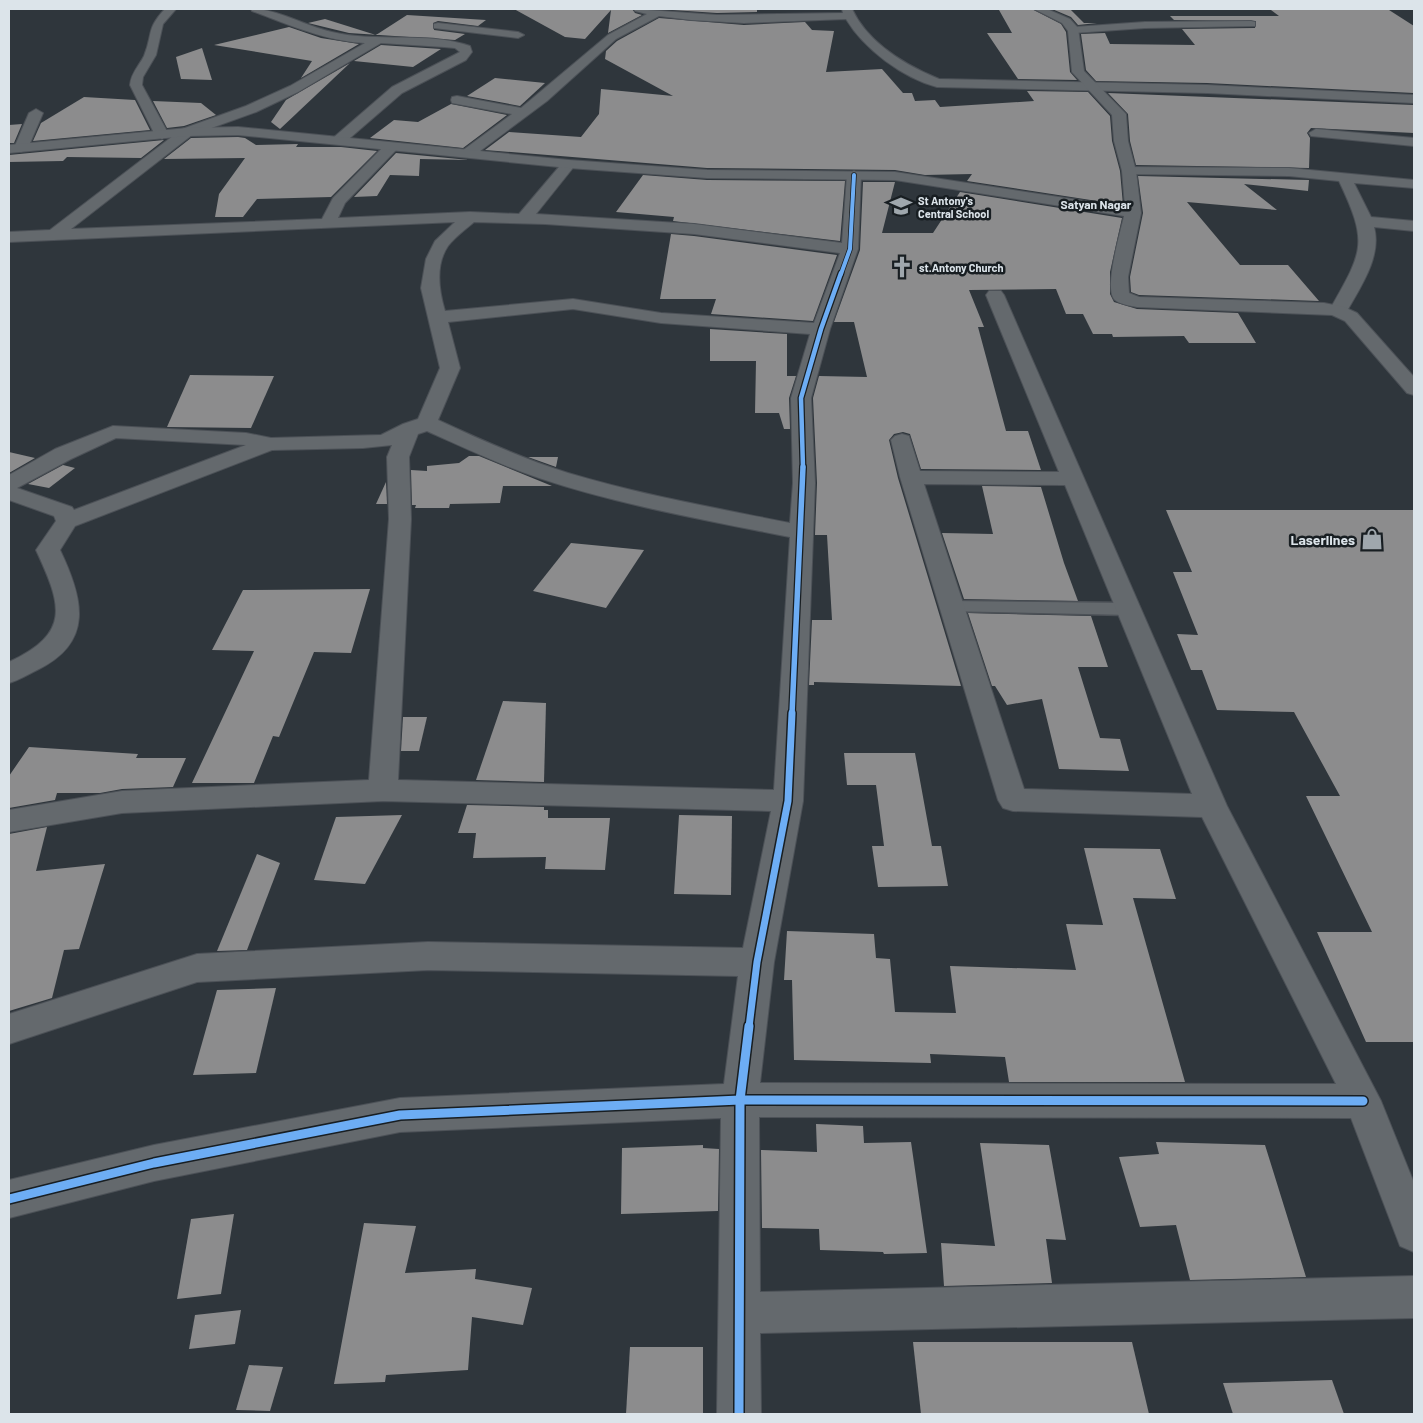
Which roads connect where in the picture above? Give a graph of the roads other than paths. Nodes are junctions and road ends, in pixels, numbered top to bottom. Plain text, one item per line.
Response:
1 (171, 9) edge
2 (257, 9) edge
3 (262, 9) edge
4 (637, 9) edge
5 (1039, 9) edge
6 (848, 12) edge
7 (656, 13) junction
8 (1250, 24) dead end
9 (438, 26) dead end
10 (1074, 30) junction
11 (487, 31) junction
12 (518, 35) dead end
13 (377, 41) junction
14 (462, 45) junction
15 (1090, 86) junction
16 (1414, 98) edge
17 (457, 100) dead end
18 (523, 112) junction
19 (36, 113) dead end
20 (187, 132) junction
21 (1316, 133) dead end
22 (162, 135) junction
23 (338, 141) junction
24 (1414, 142) edge
25 (392, 146) junction
26 (15, 149) edge
27 (467, 154) junction
28 (569, 164) junction
29 (1129, 171) junction
30 (854, 175) junction
31 (1344, 177) junction
32 (1414, 184) edge
33 (1133, 213) junction
34 (470, 217) junction
35 (524, 218) junction
36 (1363, 221) junction
37 (327, 224) junction
38 (1414, 226) edge
39 (54, 235) junction
40 (9, 237) edge
41 (850, 249) junction
42 (995, 295) dead end
43 (1338, 311) junction
44 (438, 317) junction
45 (821, 328) junction
46 (1414, 389) edge
47 (419, 426) junction
48 (902, 440) dead end
49 (271, 444) junction
50 (911, 476) junction
51 (1073, 479) junction
52 (9, 484) edge
53 (9, 493) edge
54 (67, 521) junction
55 (802, 532) junction
56 (951, 607) junction
57 (1129, 609) junction
58 (9, 674) edge
59 (383, 790) junction
60 (788, 801) junction
61 (1212, 806) junction
62 (9, 821) edge
63 (757, 962) junction
64 (9, 1029) edge
65 (740, 1100) junction
66 (1363, 1102) junction
67 (9, 1199) edge
68 (1414, 1232) edge
69 (1414, 1297) edge
70 (739, 1314) junction
71 (739, 1414) edge

1 - 22 street
2 - 3 street
2 - 13 street
4 - 7 street
5 - 10 street
6 - 7 street
6 - 15 street
7 - 18 street
8 - 10 street
9 - 11 street
10 - 15 street
11 - 12 street
11 - 14 street
13 - 14 street
13 - 20 street
14 - 23 street
15 - 16 street
15 - 29 street
17 - 18 street
18 - 27 street
19 - 26 street
20 - 22 street
20 - 23 street
20 - 39 street
21 - 24 street
22 - 26 street
23 - 25 street
25 - 27 street
25 - 37 street
27 - 28 street
28 - 30 street
28 - 35 street
29 - 31 street
29 - 33 street
30 - 33 street
30 - 41 street
31 - 32 street
31 - 36 street
33 - 43 street
34 - 35 street
34 - 37 street
34 - 44 street
35 - 41 street
36 - 38 street
36 - 43 street
37 - 39 street
39 - 40 street
41 - 45 street
42 - 51 street
43 - 46 street
44 - 45 street
44 - 47 street
45 - 55 street
47 - 49 street
47 - 55 street
47 - 59 street
48 - 50 street
49 - 52 street
49 - 54 street
50 - 51 street
50 - 56 street
51 - 57 street
53 - 54 street
54 - 58 street
55 - 60 street
56 - 57 lane
56 - 61 street
57 - 61 street
59 - 60 street
59 - 62 street
60 - 63 street
61 - 66 street
63 - 64 street
63 - 65 street
65 - 66 street
65 - 67 street
65 - 70 street
66 - 68 street
69 - 70 street
70 - 71 street

